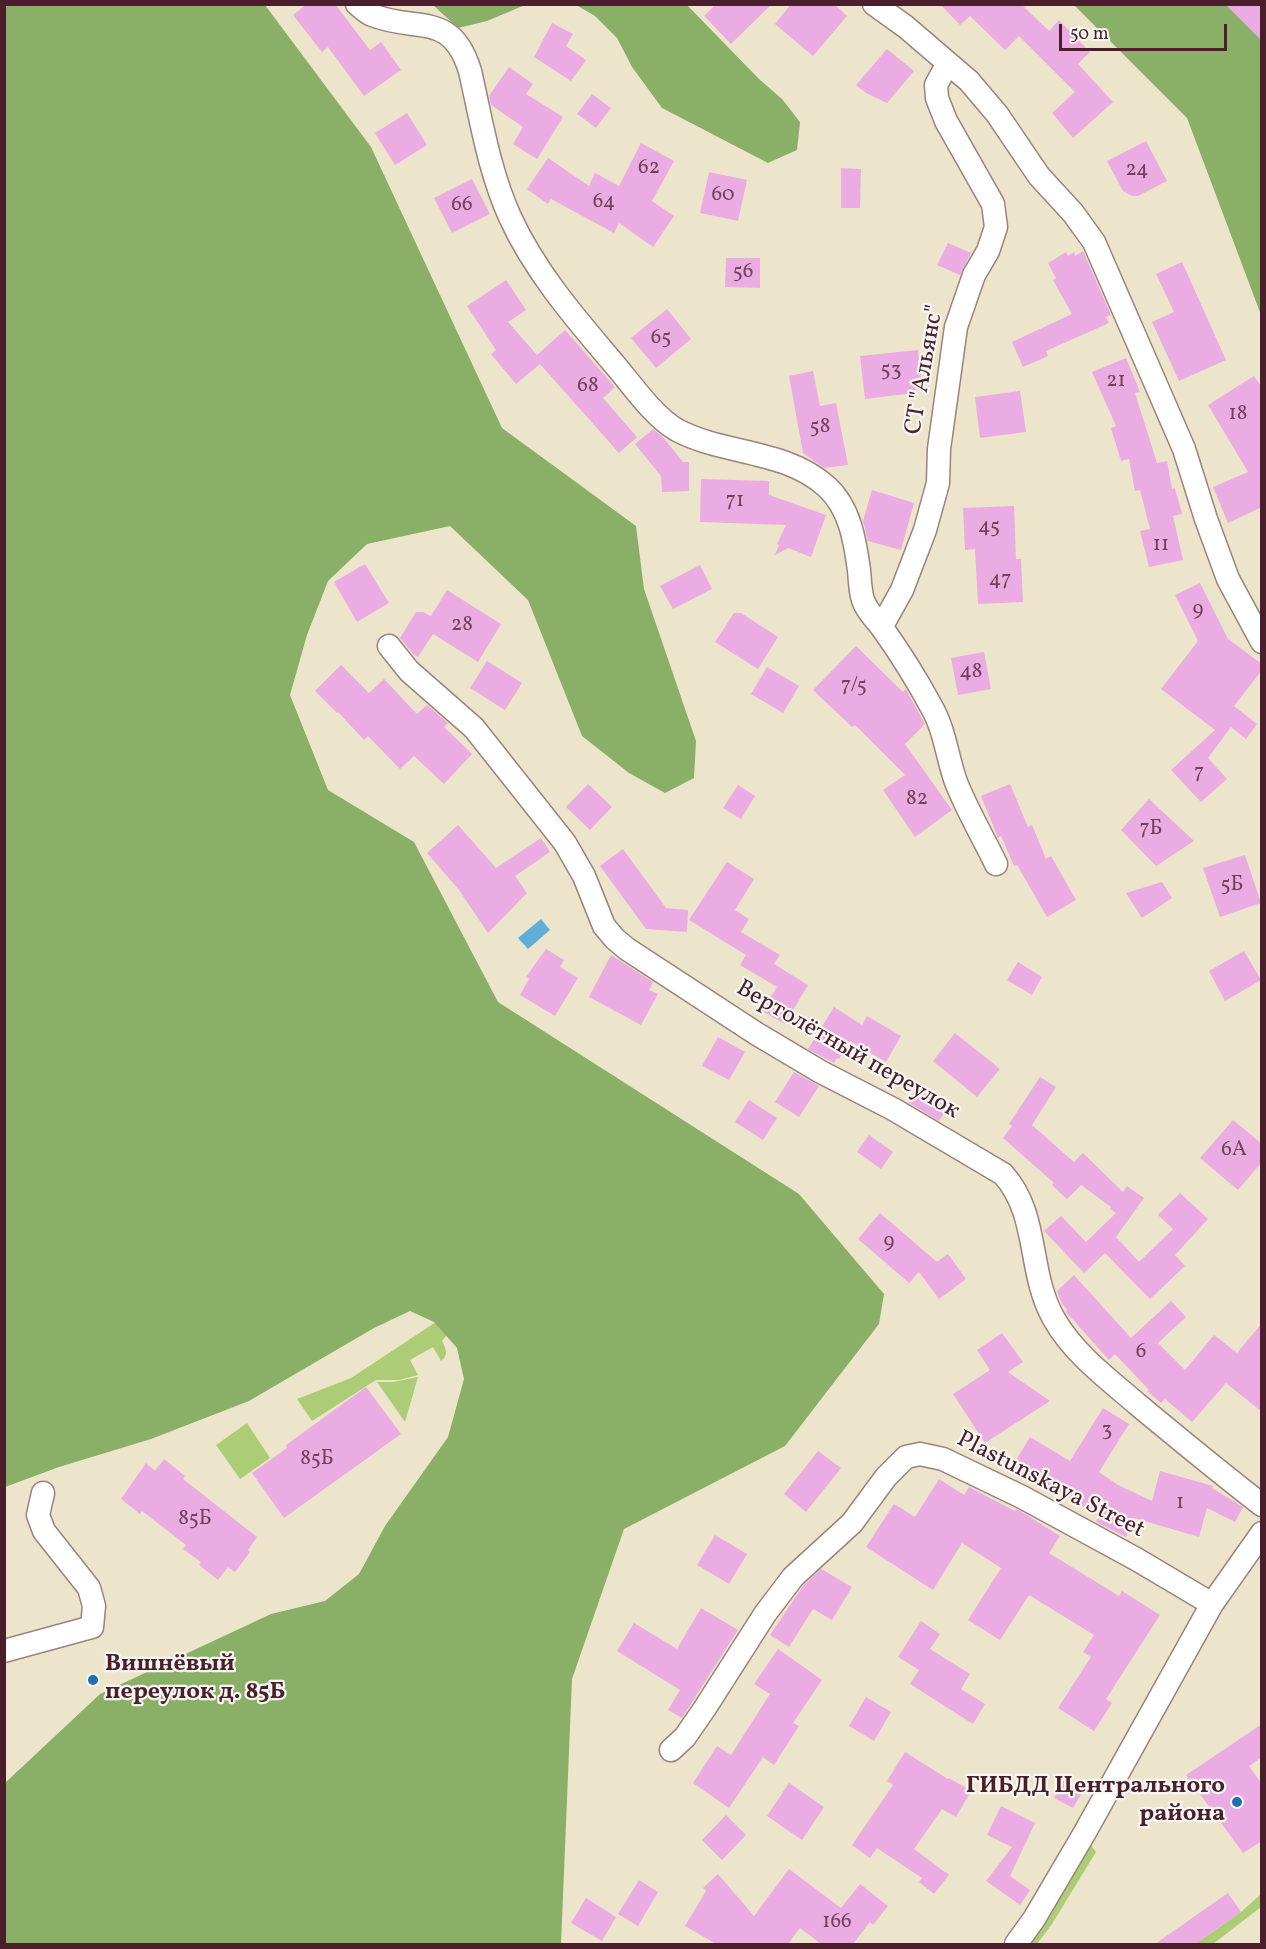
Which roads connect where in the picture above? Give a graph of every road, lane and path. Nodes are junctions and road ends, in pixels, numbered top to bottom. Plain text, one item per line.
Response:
1 (357, 4) edge
2 (874, 4) edge
3 (948, 63) junction
4 (882, 626) junction
5 (1262, 642) edge
6 (389, 646) dead end
7 (996, 864) dead end
8 (43, 1493) dead end
9 (1262, 1505) edge
10 (1262, 1533) edge
11 (1212, 1604) junction
12 (4, 1651) edge
13 (671, 1750) dead end
14 (1016, 1944) edge

1 - 4 street
2 - 3 street
3 - 4 street, СТ "Альянс"
3 - 5 street
4 - 7 street
6 - 9 street, Вертолётный переулок
8 - 12 street
10 - 11 street
11 - 13 street, Plastunskaya Street
11 - 14 street

